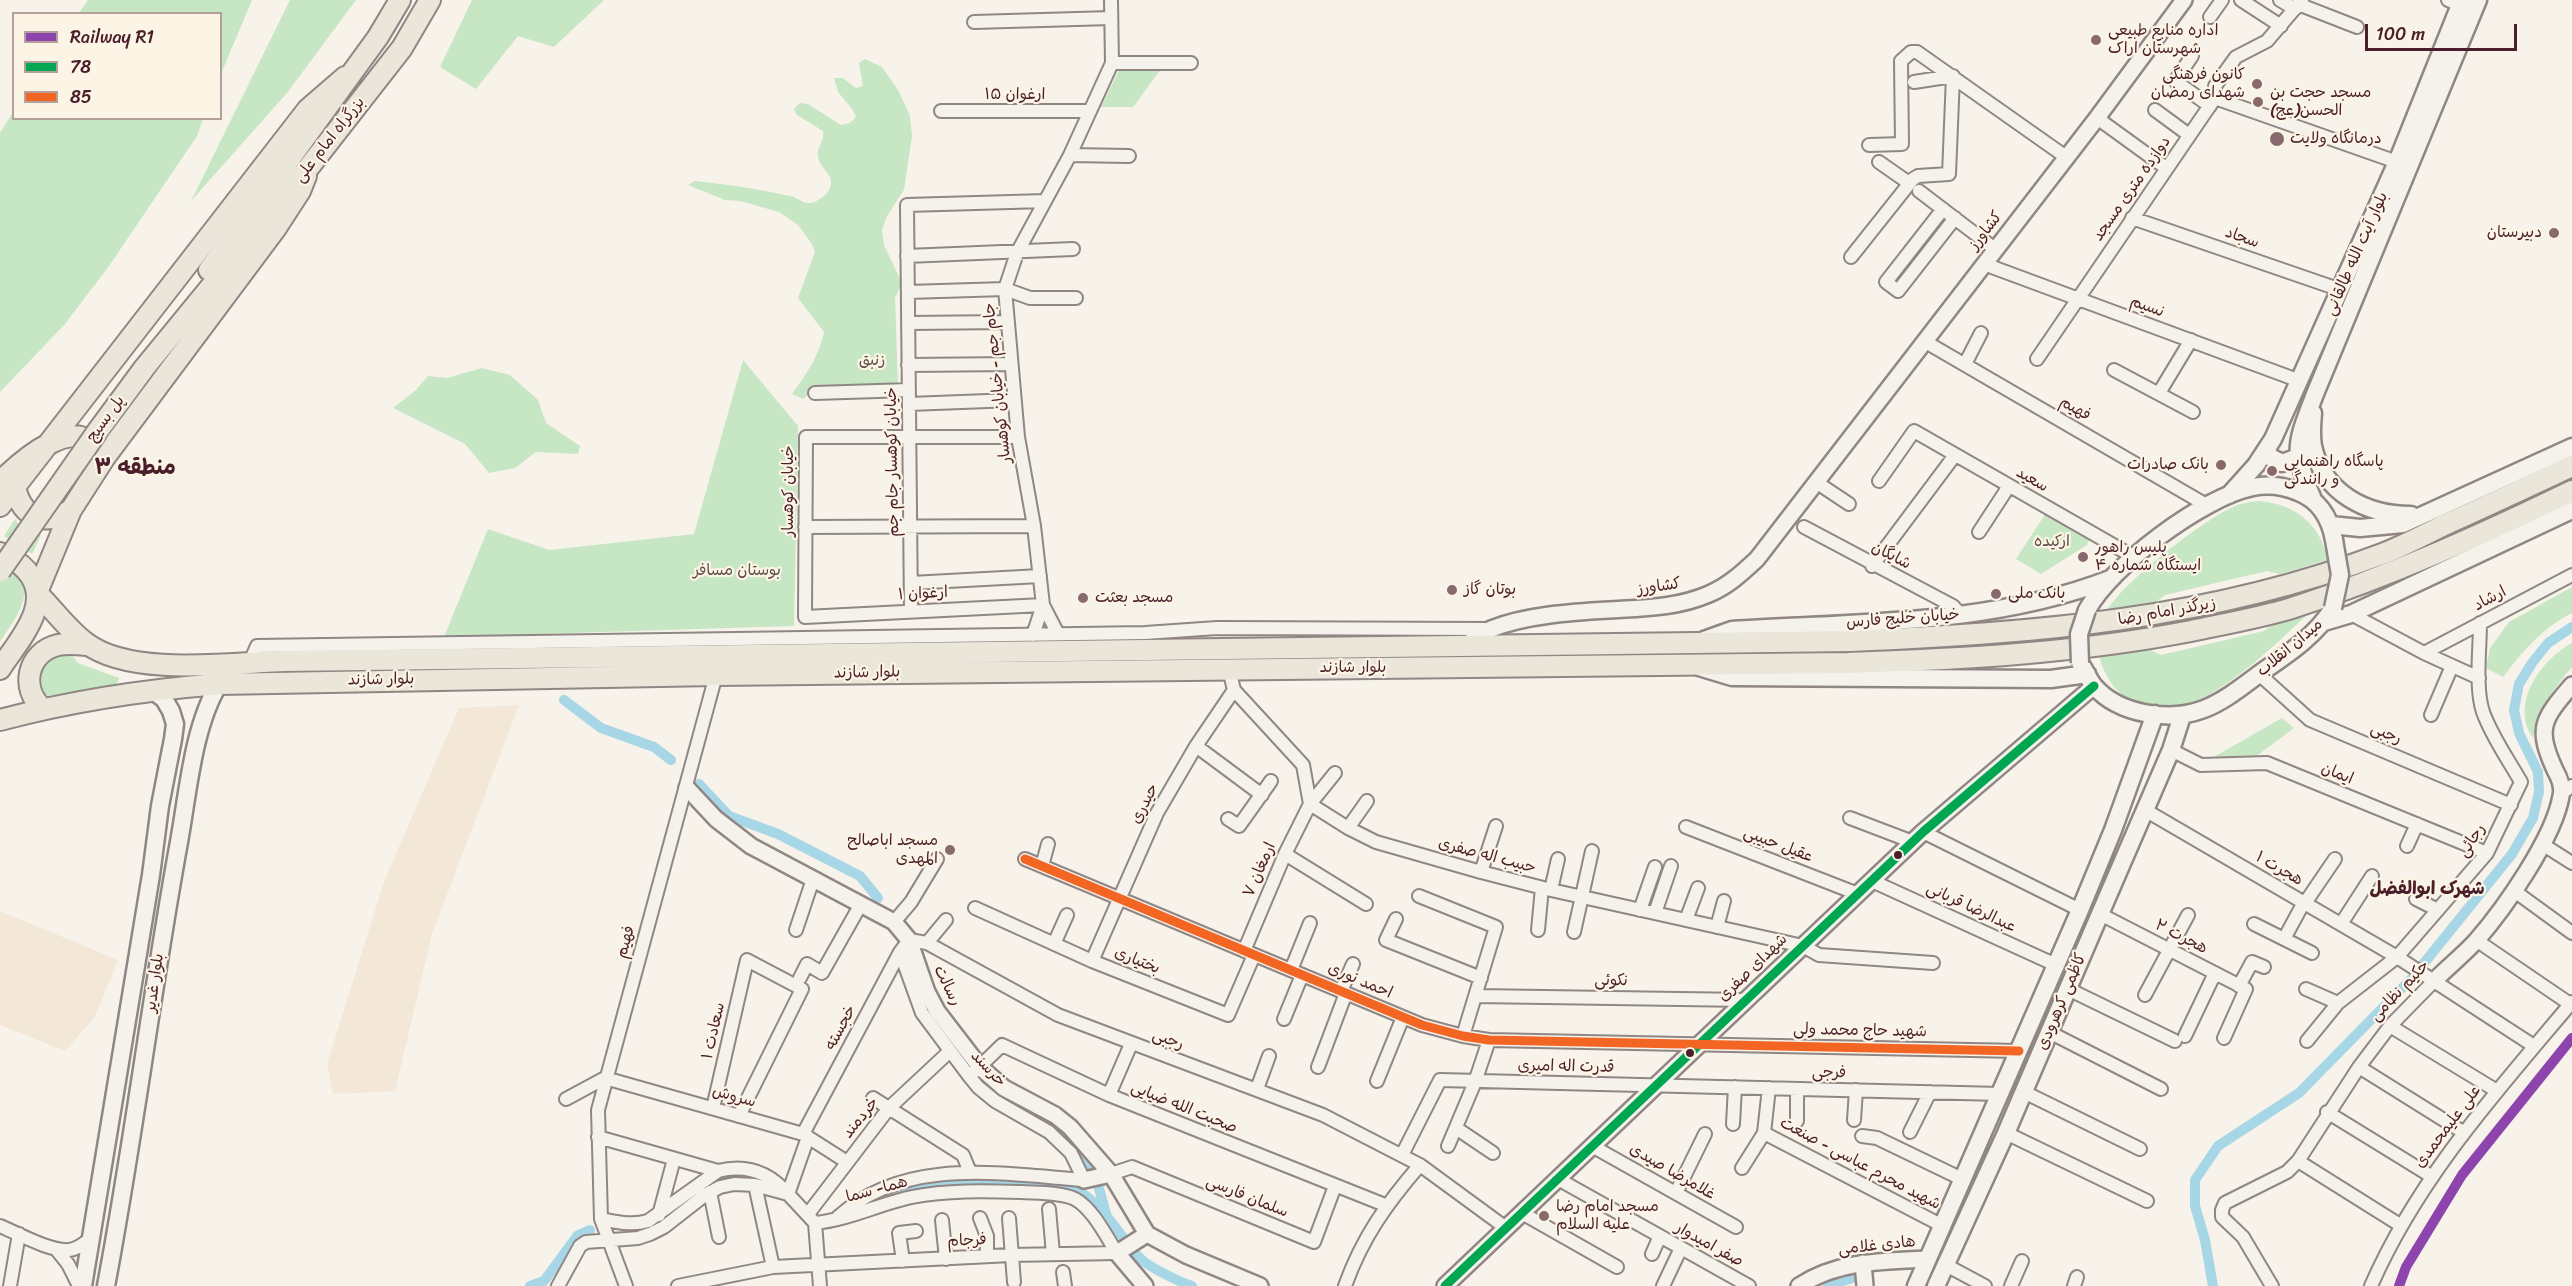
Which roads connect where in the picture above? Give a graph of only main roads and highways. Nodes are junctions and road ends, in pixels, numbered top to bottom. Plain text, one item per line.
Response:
1 (400, 0) edge
2 (430, 0) edge
3 (2478, 0) edge
4 (2457, 2) edge
5 (350, 74) junction
6 (309, 167) junction
7 (217, 270) junction
8 (2315, 394) junction
9 (93, 428) junction
10 (48, 445) junction
11 (2572, 447) edge
12 (2267, 450) junction
13 (2298, 457) junction
14 (2572, 466) edge
15 (97, 471) junction
16 (7, 485) edge
17 (2572, 491) edge
18 (2229, 495) junction
19 (2312, 497) junction
20 (0, 506) edge
21 (71, 510) junction
22 (2572, 510) edge
23 (2427, 515) junction
24 (2333, 533) junction
25 (0, 554) edge
26 (0, 571) edge
27 (2109, 579) junction
28 (38, 592) junction
29 (2328, 615) junction
30 (1737, 642) joint
31 (1694, 643) junction
32 (87, 645) junction
33 (1693, 665) junction
34 (1737, 665) joint
35 (0, 669) edge
36 (2087, 674) junction
37 (219, 684) junction
38 (152, 690) junction
39 (43, 709) junction
40 (2155, 714) junction
41 (2182, 716) junction
42 (0, 720) edge
43 (173, 739) junction
44 (198, 740) junction
45 (2135, 767) junction
46 (2160, 776) junction
47 (81, 1286) edge
48 (106, 1286) edge
49 (1916, 1286) edge
50 (1936, 1286) edge

1 - 5 main road, بزرگراه امام علی
2 - 6 main road, بزرگراه امام علی
3 - 8 main road, بلوار آیت الله طالقانی
4 - 12 main road, بلوار آیت الله طالقانی
5 - 7 main road, بزرگراه امام علی
5 - 10 main road
6 - 7 main road, بزرگراه امام علی
6 - 15 main road
7 - 9 main road, پل بسیج
8 - 13 main road, بلوار آیت الله طالقانی
8 - 23 main road
9 - 25 main road, پل بسیج
9 - 26 main road, پل بسیج, bridge
10 - 15 main road
10 - 16 main road
11 - 23 main road
12 - 13 main road
12 - 18 main road, بلوار آیت الله طالقانی
13 - 19 main road, بلوار آیت الله طالقانی
14 - 30 main road, زیرگذر امام رضا
15 - 21 main road
16 - 20 main road
16 - 21 main road
17 - 34 main road, زیرگذر امام رضا
18 - 19 main road
18 - 27 main road
19 - 24 main road, میدان انقلاب
21 - 28 main road
22 - 29 main road
23 - 24 main road
24 - 29 main road, میدان انقلاب, bridge
25 - 28 main road, بلوار شازند
27 - 31 main road, خیابان خلیج فارس
27 - 36 main road, bridge
28 - 32 main road, بلوار شازند
28 - 35 main road
29 - 41 main road, میدان انقلاب
30 - 31 main road, بلوار شازند
31 - 32 main road, بلوار شازند
32 - 39 main road
33 - 34 main road, بلوار شازند
33 - 36 main road
33 - 37 main road, بلوار شازند
36 - 40 main road, میدان انقلاب
37 - 38 main road, بلوار شازند
37 - 44 main road, بلوار غدیر
38 - 39 main road, بلوار شازند
38 - 43 main road, بلوار غدیر
39 - 42 main road, بلوار شازند
40 - 41 main road, میدان انقلاب
40 - 45 main road, کاظمی کرهرودی
41 - 46 main road, کاظمی کرهرودی
43 - 44 main road
43 - 47 main road, بلوار غدیر
44 - 48 main road, بلوار غدیر
45 - 46 main road
45 - 49 main road, کاظمی کرهرودی
46 - 50 main road, کاظمی کرهرودی

